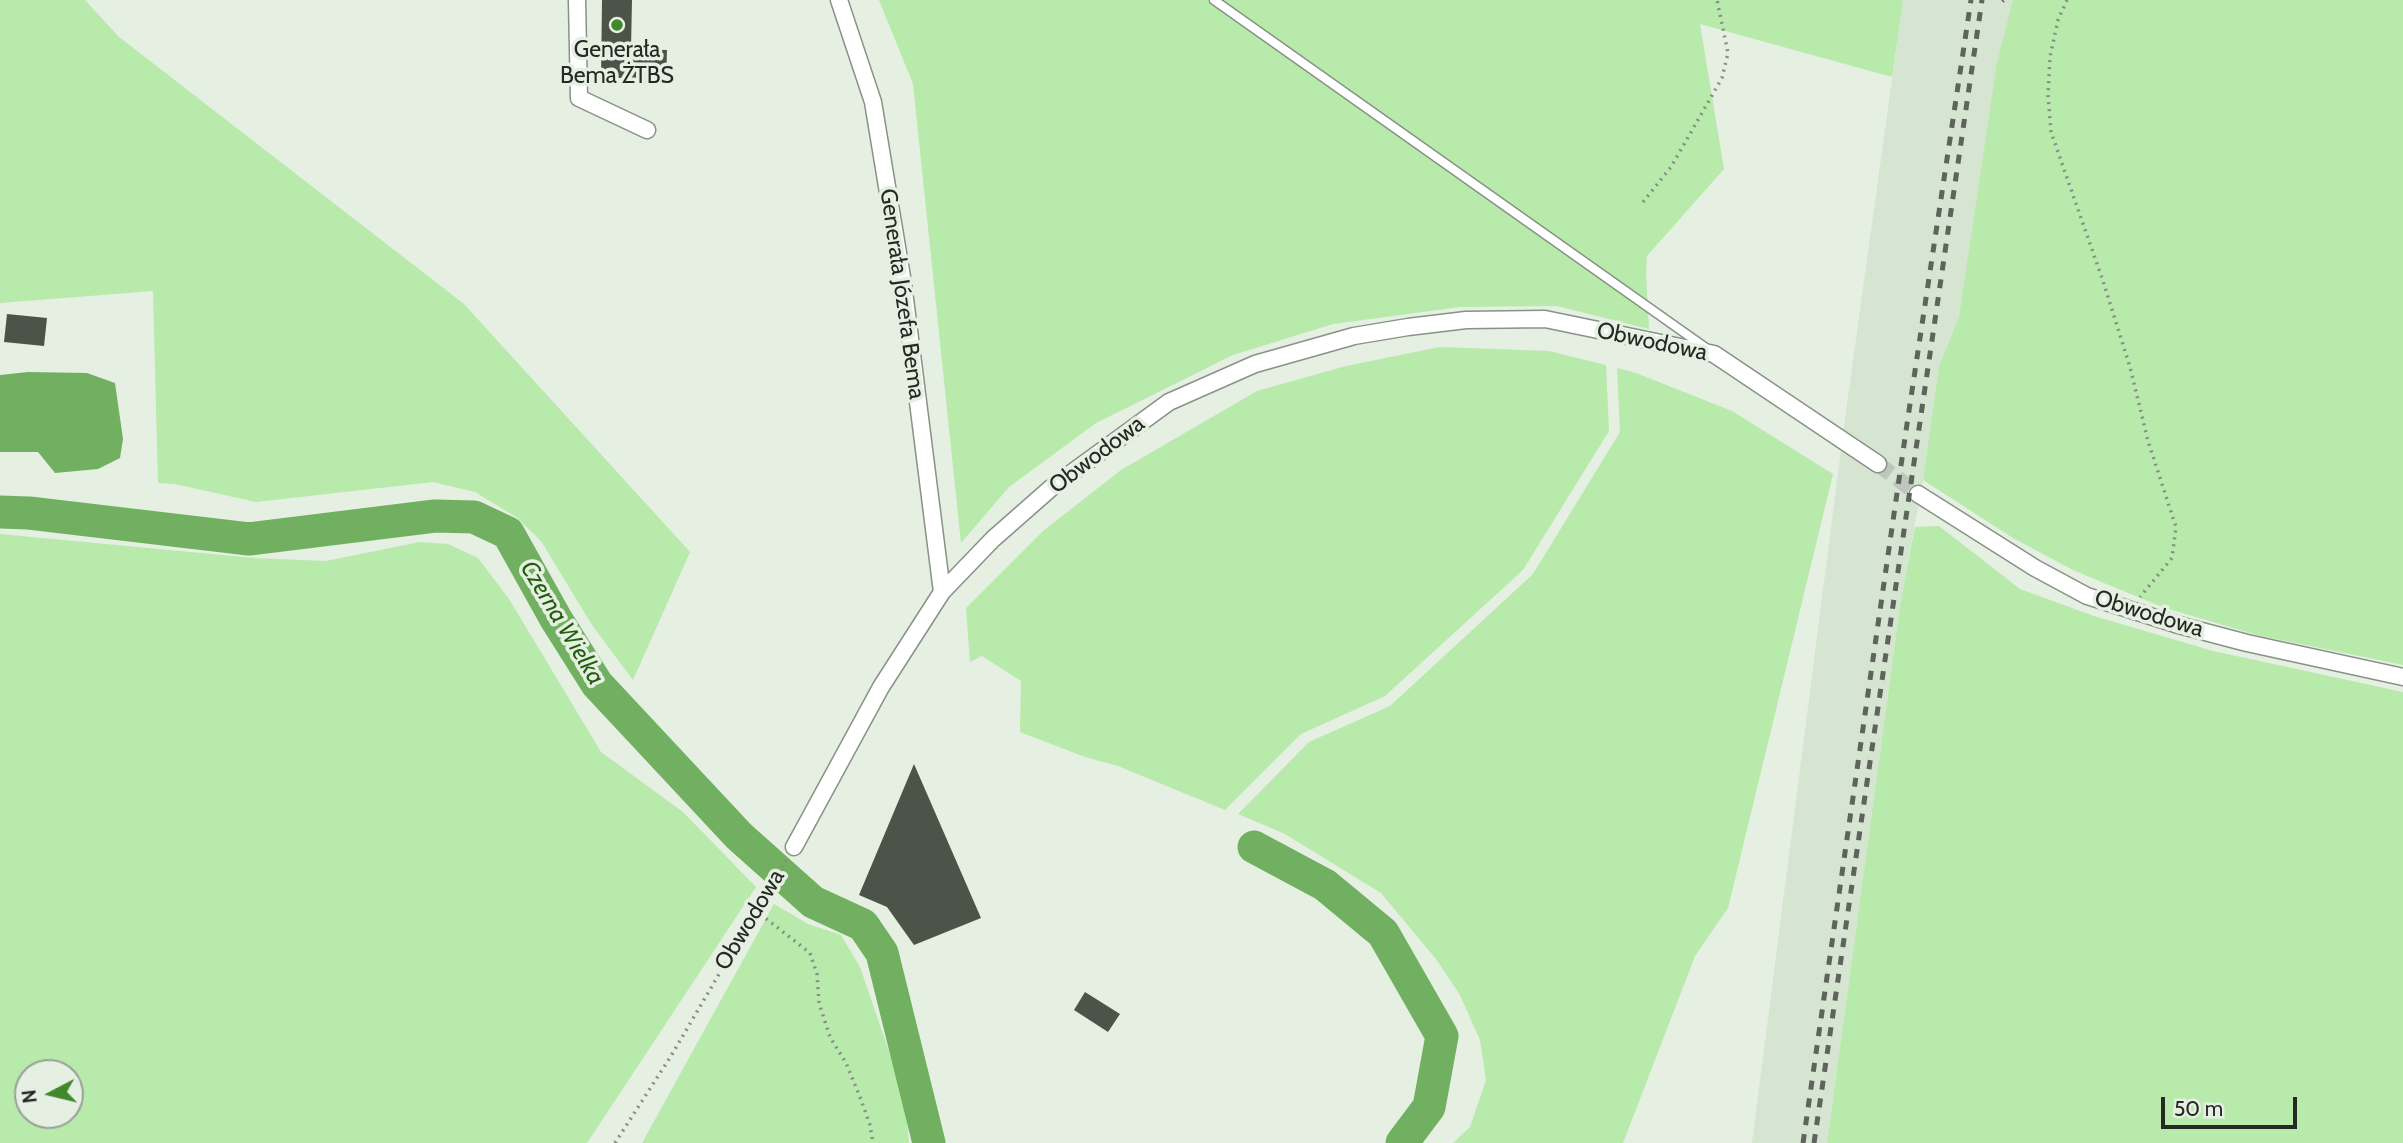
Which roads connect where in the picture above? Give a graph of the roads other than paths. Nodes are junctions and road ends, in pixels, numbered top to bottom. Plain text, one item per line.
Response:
1 (577, 0) edge
2 (839, 0) edge
3 (1214, 0) edge
4 (647, 130) dead end
5 (1714, 354) junction
6 (1878, 464) tunnel mouth
7 (1918, 494) tunnel mouth
8 (943, 592) junction
9 (2403, 677) edge
10 (794, 847) road end

1 - 4 street
2 - 8 street, Generała Józefa Bema
3 - 5 lane
5 - 6 street, Obwodowa
5 - 8 street, Obwodowa
7 - 9 street, Obwodowa
8 - 10 street, Obwodowa

